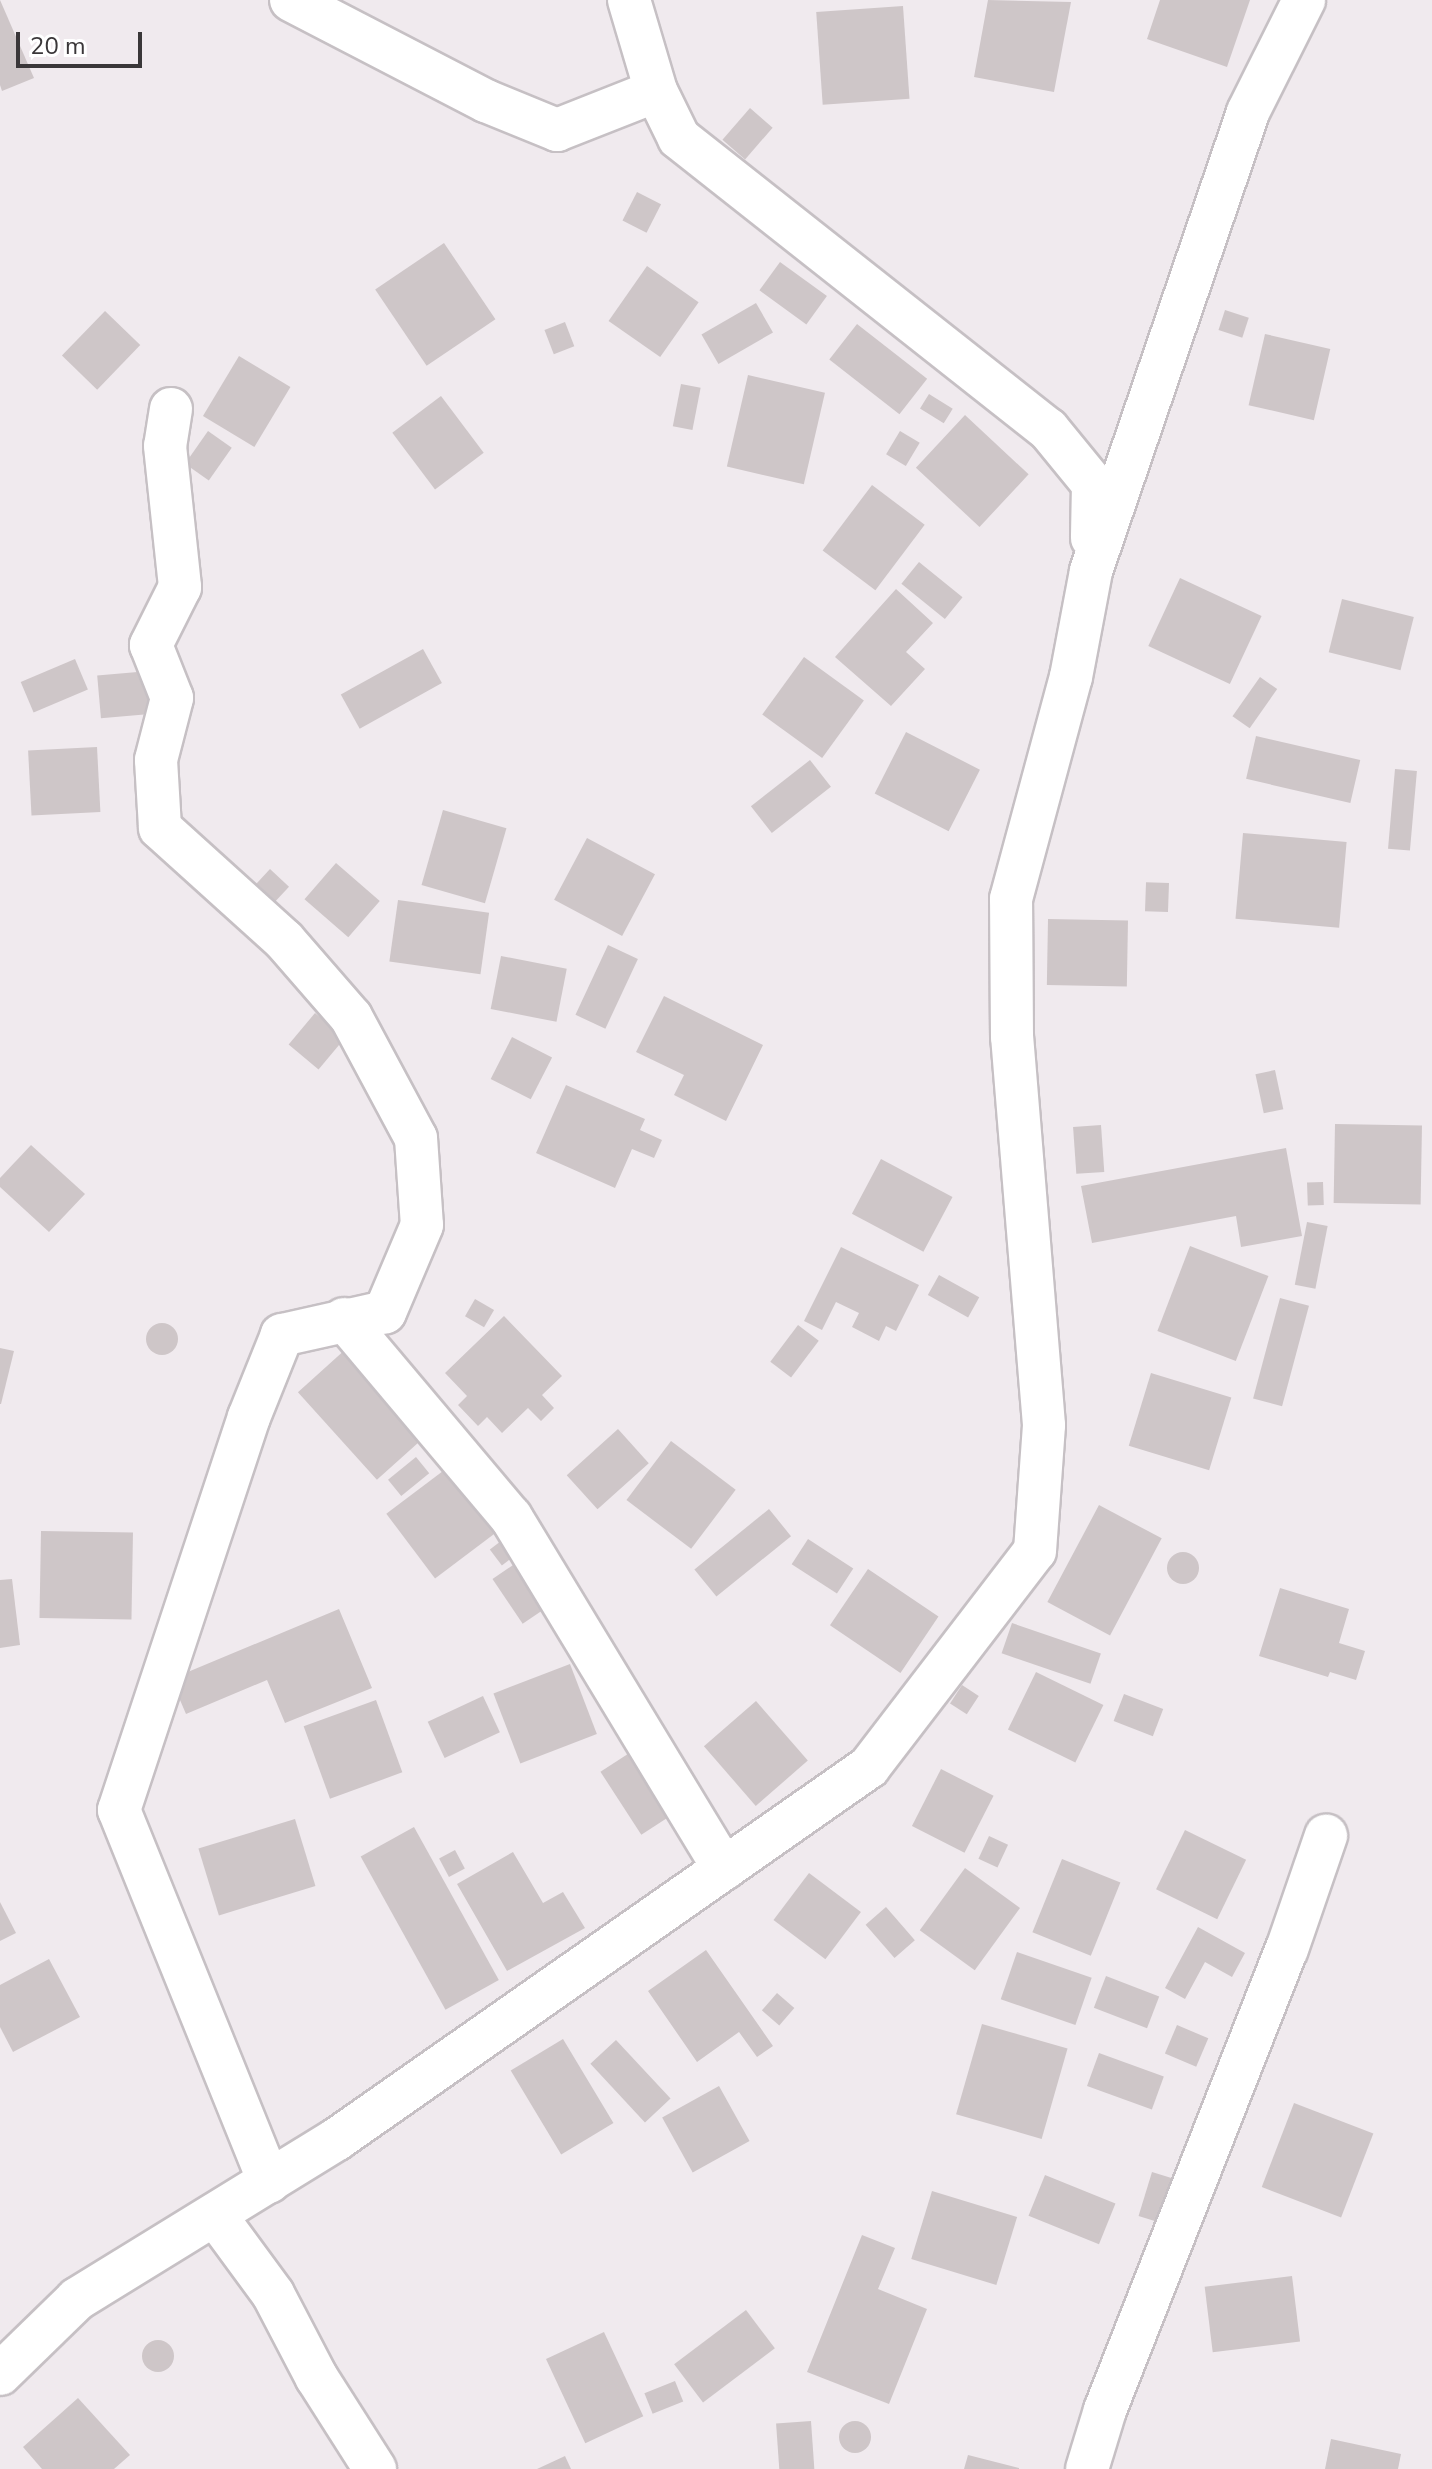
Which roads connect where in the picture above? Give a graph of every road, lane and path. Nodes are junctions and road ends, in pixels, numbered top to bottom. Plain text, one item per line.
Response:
1 (291, 0) edge
2 (629, 0) edge
3 (1304, 0) edge
4 (656, 91) junction
5 (171, 409) dead end
6 (1091, 571) junction
7 (344, 1319) junction
8 (1326, 1836) dead end
9 (724, 1869) junction
10 (269, 2182) junction
11 (215, 2215) junction
12 (0, 2374) edge
13 (375, 2469) edge
14 (1087, 2469) edge

1 - 4 street
2 - 4 street
3 - 6 street
4 - 6 street
5 - 7 street
6 - 9 street
7 - 9 street
7 - 10 street
8 - 14 street
9 - 10 street
10 - 11 street
11 - 12 street
11 - 13 street

